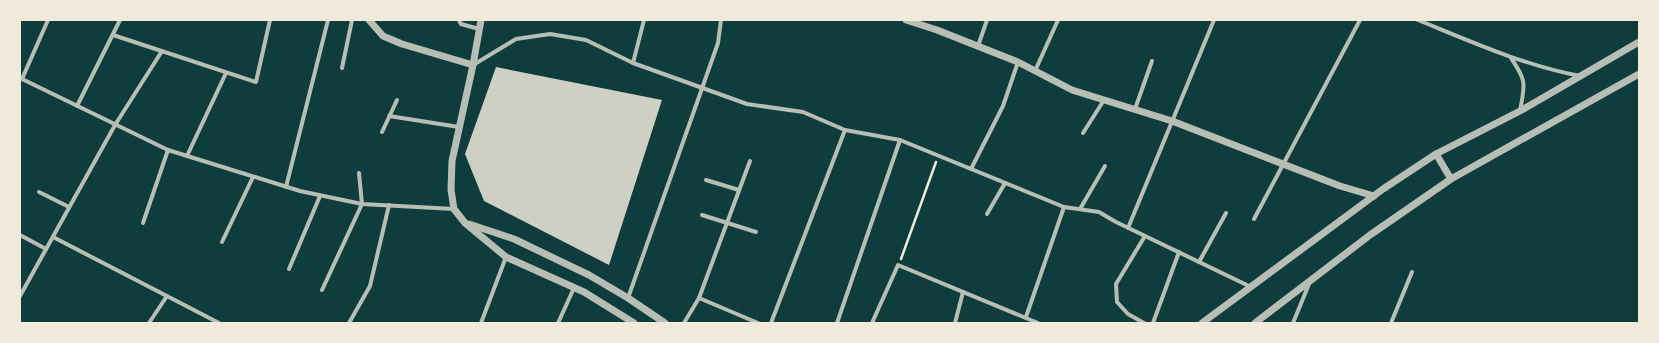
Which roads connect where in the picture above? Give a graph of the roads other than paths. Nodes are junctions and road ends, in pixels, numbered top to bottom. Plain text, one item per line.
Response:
1 (48, 20) edge
2 (120, 20) edge
3 (270, 20) edge
4 (328, 20) edge
5 (352, 20) edge
6 (369, 20) edge
7 (459, 20) edge
8 (481, 20) edge
9 (644, 20) edge
10 (721, 20) edge
11 (906, 20) edge
12 (987, 20) edge
13 (1058, 20) edge
14 (1214, 20) edge
15 (1360, 20) edge
16 (1418, 20) edge
17 (479, 29) junction
18 (113, 35) junction
19 (1639, 42) edge
20 (978, 46) junction
21 (162, 51) junction
22 (1511, 58) junction
23 (1152, 61) dead end
24 (1018, 62) junction
25 (633, 63) junction
26 (473, 65) junction
27 (342, 68) dead end
28 (1035, 71) junction
29 (226, 73) junction
30 (1639, 74) edge
31 (1582, 76) junction
32 (21, 78) edge
33 (703, 88) junction
34 (397, 100) dead end
35 (1104, 100) junction
36 (77, 106) junction
37 (1135, 109) junction
38 (1520, 111) junction
39 (389, 116) junction
40 (1172, 120) junction
41 (115, 125) junction
42 (459, 127) junction
43 (845, 130) junction
44 (382, 132) dead end
45 (1083, 133) dead end
46 (900, 140) junction
47 (168, 150) junction
48 (1436, 154) junction
49 (187, 156) junction
50 (750, 161) dead end
51 (1284, 163) junction
52 (1105, 166) dead end
53 (971, 169) junction
54 (359, 173) dead end
55 (253, 177) junction
56 (1451, 179) junction
57 (706, 180) dead end
58 (1005, 183) junction
59 (286, 187) junction
60 (739, 190) junction
61 (39, 192) dead end
62 (320, 196) junction
63 (1374, 196) junction
64 (362, 204) junction
65 (389, 205) junction
66 (69, 207) junction
67 (1064, 207) junction
68 (454, 209) junction
69 (1080, 209) junction
70 (1226, 213) dead end
71 (987, 214) dead end
72 (702, 215) dead end
73 (1254, 219) dead end
74 (143, 223) dead end
75 (465, 223) junction
76 (727, 223) junction
77 (1128, 228) junction
78 (756, 232) dead end
79 (20, 235) edge
80 (1145, 236) junction
81 (53, 237) junction
82 (222, 242) dead end
83 (46, 249) junction
84 (1179, 252) junction
85 (506, 257) junction
86 (1199, 262) junction
87 (290, 269) dead end
88 (1412, 272) dead end
89 (1309, 283) junction
90 (1251, 287) junction
91 (574, 288) junction
92 (322, 290) dead end
93 (963, 292) junction
94 (20, 296) edge
95 (167, 296) junction
96 (628, 298) junction
97 (699, 298) junction
98 (1026, 317) junction
99 (149, 323) edge
100 (219, 323) edge
101 (349, 323) edge
102 (481, 323) edge
103 (558, 323) edge
104 (634, 323) edge
105 (665, 323) edge
106 (684, 323) edge
107 (758, 323) edge
108 (771, 323) edge
109 (837, 323) edge
110 (872, 323) edge
111 (956, 323) edge
112 (1038, 323) edge
113 (1144, 323) edge
114 (1153, 323) edge
115 (1202, 323) edge
116 (1255, 323) edge
117 (1293, 323) edge
118 (1391, 323) edge

1 - 32 street
2 - 18 street
3 - 29 street
4 - 59 street
5 - 27 street
6 - 26 street
7 - 17 street
8 - 17 street
9 - 25 street
10 - 33 street
11 - 20 street
12 - 20 street
13 - 28 street
14 - 40 street
15 - 51 street
16 - 22 street
17 - 26 street
18 - 21 street
18 - 36 street
19 - 31 street
20 - 24 street
21 - 29 street
21 - 41 street
22 - 31 street
22 - 38 street
23 - 37 street
24 - 28 street
24 - 53 street
25 - 26 street
25 - 33 street
26 - 42 street
28 - 35 street
29 - 49 street
30 - 56 street
31 - 38 street
32 - 36 street
33 - 43 street
33 - 96 street
34 - 39 street
35 - 37 street
35 - 45 street
36 - 41 street
37 - 40 street
38 - 48 street
39 - 42 street
39 - 44 street
40 - 51 street
40 - 77 street
41 - 47 street
41 - 66 street
42 - 68 street
43 - 46 street
43 - 108 street
46 - 53 street
46 - 109 street
47 - 49 street
47 - 74 street
48 - 56 street
48 - 63 street
49 - 55 street
50 - 60 street
51 - 63 street
51 - 73 street
52 - 69 street
53 - 58 street
54 - 64 street
55 - 59 street
55 - 82 street
56 - 89 street
57 - 60 street
58 - 67 street
58 - 71 street
59 - 62 street
60 - 76 street
61 - 66 street
62 - 64 street
62 - 87 street
63 - 90 street
64 - 65 street
64 - 92 street
65 - 68 street
65 - 101 street
66 - 81 street
67 - 69 street
67 - 98 street
68 - 75 street
69 - 77 street
70 - 86 street
72 - 76 street
75 - 85 street
75 - 96 street
76 - 78 street
76 - 97 street
77 - 80 street
79 - 83 street
80 - 84 street
80 - 113 street
81 - 83 street
81 - 95 street
83 - 94 street
84 - 86 street
84 - 114 street
85 - 91 street
85 - 102 street
86 - 90 street
88 - 118 street
89 - 116 street
89 - 117 street
90 - 115 street
91 - 103 street
91 - 104 street
93 - 98 street
93 - 110 street
93 - 111 street
95 - 99 street
95 - 100 street
96 - 105 street
97 - 106 street
97 - 107 street
98 - 112 street

